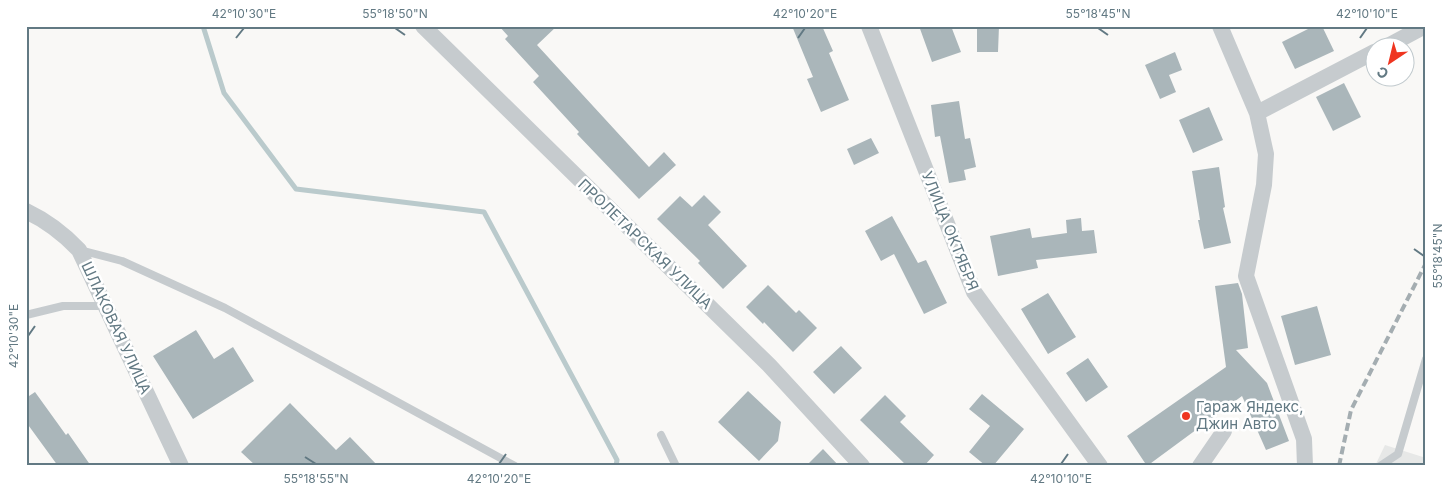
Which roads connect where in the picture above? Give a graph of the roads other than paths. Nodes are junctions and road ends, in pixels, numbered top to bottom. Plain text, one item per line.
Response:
1 (423, 26) edge
2 (868, 26) edge
3 (1220, 26) edge
4 (1425, 26) edge
5 (1403, 38) edge
6 (1364, 57) edge
7 (1256, 113) junction
8 (26, 211) edge
9 (78, 250) junction
10 (106, 306) junction
11 (26, 315) edge
12 (1426, 359) edge
13 (1224, 431) dead end
14 (661, 435) dead end
15 (182, 466) edge
16 (515, 466) edge
17 (676, 466) edge
18 (862, 466) edge
19 (1100, 466) edge
20 (1200, 466) edge
21 (1305, 466) edge
22 (1380, 466) edge

1 - 18 street, ПРОЛЕТАРСКАЯ УЛИЦА
2 - 19 street, УЛИЦА ОКТЯБРЯ
3 - 7 street
4 - 5 street
6 - 7 street
7 - 21 street
8 - 9 street, ШЛАКОВАЯ УЛИЦА
9 - 10 street, ШЛАКОВАЯ УЛИЦА
9 - 16 lane
10 - 11 lane
10 - 15 street, ШЛАКОВАЯ УЛИЦА
12 - 22 lane
13 - 20 street
14 - 17 lane

